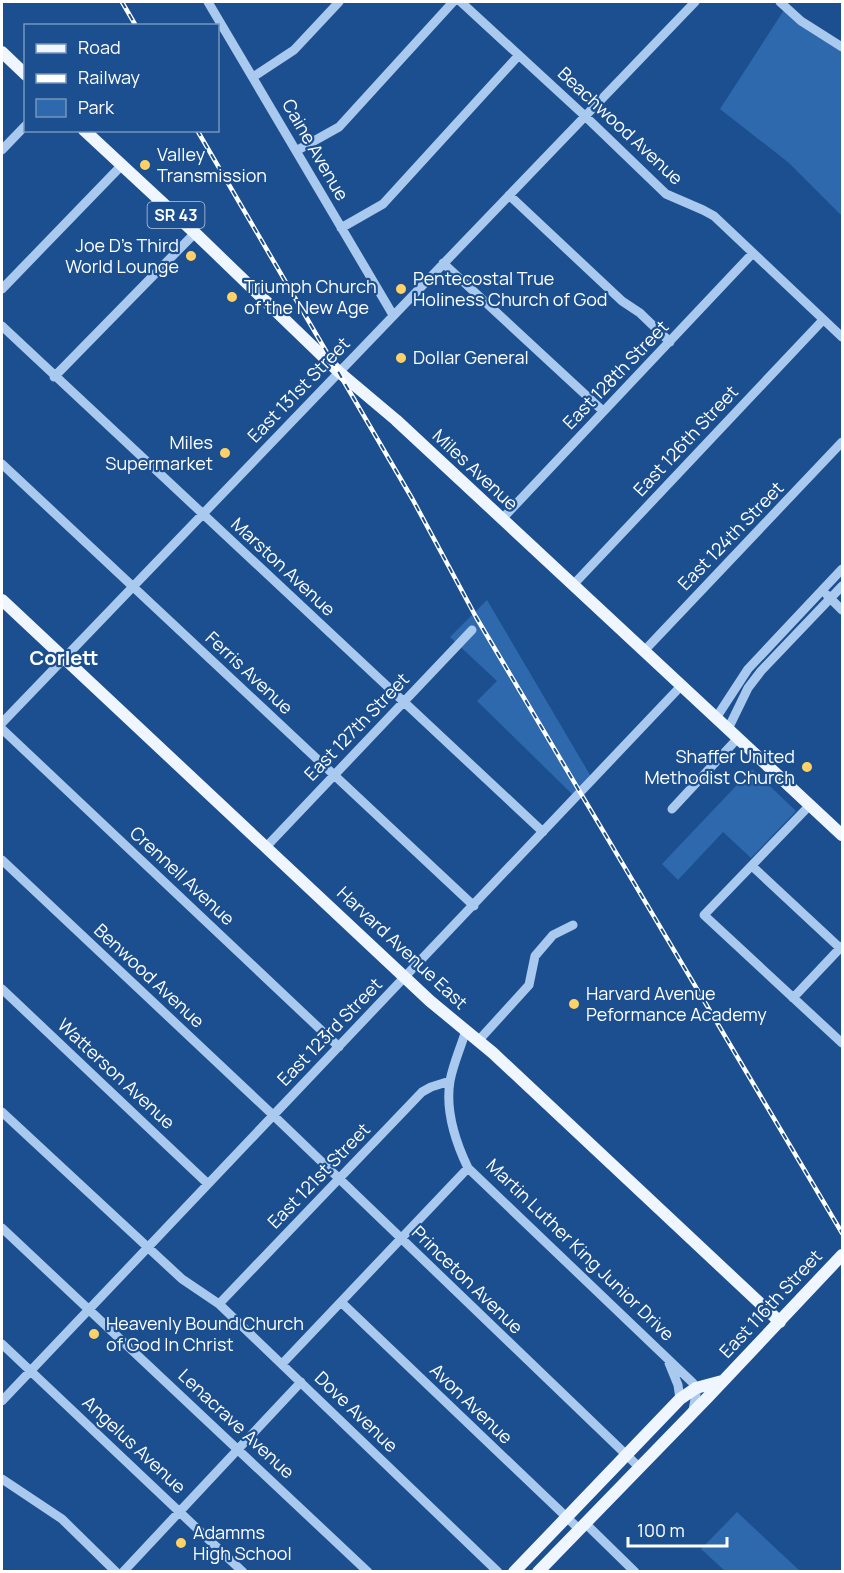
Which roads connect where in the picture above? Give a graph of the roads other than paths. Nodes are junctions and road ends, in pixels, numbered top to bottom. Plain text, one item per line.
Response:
1 (208, 2) edge
2 (339, 2) edge
3 (453, 2) edge
4 (461, 2) edge
5 (780, 2) edge
6 (692, 3) edge
7 (843, 47) edge
8 (2, 52) edge
9 (519, 55) junction
10 (24, 73) edge
11 (253, 77) junction
12 (585, 116) junction
13 (24, 127) edge
14 (86, 132) edge
15 (2, 150) edge
16 (296, 151) junction
17 (122, 165) junction
18 (509, 195) junction
19 (341, 228) junction
20 (195, 233) junction
21 (753, 253) junction
22 (443, 263) junction
23 (2, 289) edge
24 (393, 315) junction
25 (823, 320) junction
26 (2, 326) edge
27 (843, 337) edge
28 (670, 342) junction
29 (339, 372) junction
30 (54, 377) junction
31 (603, 411) junction
32 (843, 442) edge
33 (2, 464) edge
34 (202, 514) junction
35 (502, 519) junction
36 (843, 569) edge
37 (573, 585) junction
38 (843, 586) edge
39 (132, 587) junction
40 (822, 591) junction
41 (830, 599) junction
42 (2, 600) edge
43 (843, 610) edge
44 (472, 630) dead end
45 (644, 651) junction
46 (64, 658) junction
47 (681, 686) junction
48 (405, 701) junction
49 (716, 718) junction
50 (2, 723) edge
51 (2, 729) edge
52 (728, 729) junction
53 (738, 738) junction
54 (333, 775) junction
55 (810, 805) junction
56 (672, 809) dead end
57 (543, 832) junction
58 (843, 835) edge
59 (266, 848) junction
60 (2, 860) edge
61 (752, 866) junction
62 (474, 906) junction
63 (573, 925) dead end
64 (841, 947) edge
65 (406, 977) junction
66 (2, 989) edge
67 (793, 998) junction
68 (466, 1030) junction
69 (478, 1040) junction
70 (843, 1043) edge
71 (339, 1047) junction
72 (450, 1081) junction
73 (2, 1112) edge
74 (273, 1115) junction
75 (468, 1168) junction
76 (339, 1180) junction
77 (208, 1184) junction
78 (2, 1228) edge
79 (401, 1240) junction
80 (147, 1247) junction
81 (843, 1255) edge
82 (341, 1302) junction
83 (219, 1304) junction
84 (88, 1308) junction
85 (780, 1322) junction
86 (2, 1344) edge
87 (666, 1358) junction
88 (282, 1364) junction
89 (30, 1371) junction
90 (725, 1379) junction
91 (301, 1382) junction
92 (694, 1386) junction
93 (680, 1399) junction
94 (2, 1401) edge
95 (693, 1413) junction
96 (238, 1448) junction
97 (627, 1455) junction
98 (639, 1467) junction
99 (2, 1479) edge
100 (179, 1511) junction
101 (567, 1518) junction
102 (582, 1526) junction
103 (116, 1572) edge
104 (123, 1572) edge
105 (243, 1572) edge
106 (368, 1572) edge
107 (498, 1572) edge
108 (514, 1572) edge
109 (538, 1572) edge
110 (635, 1572) edge

1 - 11 street, Caine Avenue
2 - 11 street
3 - 16 street
4 - 9 street, Beachwood Avenue
5 - 7 street
6 - 12 street, East 131st Street
8 - 10 main road
9 - 12 street, Beachwood Avenue
9 - 19 street
11 - 16 street, Caine Avenue
12 - 18 street, East 131st Street
12 - 21 street, Beachwood Avenue
13 - 15 street
14 - 17 main road, Miles Avenue / SR 43
16 - 19 street, Caine Avenue
17 - 20 main road, Miles Avenue / SR 43
17 - 23 street
18 - 22 street, East 131st Street
18 - 28 street
19 - 24 street, Caine Avenue
20 - 29 main road, Miles Avenue / SR 43
20 - 30 street
21 - 25 street, Beachwood Avenue
21 - 28 street, East 128th Street
22 - 24 street, East 131st Street
22 - 31 street
24 - 29 street, East 131st Street
25 - 27 street, Beachwood Avenue
25 - 37 street, East 126th Street
26 - 30 street, Marston Avenue
28 - 31 street, East 128th Street
29 - 34 street, East 131st Street
29 - 35 main road, Miles Avenue / SR 43
30 - 34 street, Marston Avenue
31 - 35 street, East 128th Street
32 - 45 street, East 124th Street
33 - 39 street, Ferris Avenue
34 - 39 street, East 131st Street
34 - 48 street, Marston Avenue
35 - 37 main road, Miles Avenue / SR 43
36 - 40 street
37 - 45 main road, Miles Avenue / SR 43
38 - 41 street
39 - 46 street, East 131st Street
39 - 54 street, Ferris Avenue
40 - 41 street
40 - 49 street
41 - 43 street
41 - 52 street
42 - 46 main road, Harvard Avenue East
44 - 48 street, East 127th Street
45 - 47 main road, Miles Avenue / SR 43
46 - 50 street, East 131st Street
46 - 59 main road, Harvard Avenue East
47 - 49 main road, Miles Avenue / SR 43
47 - 57 street, East 123rd Street
48 - 54 street, East 127th Street
48 - 57 street, Marston Avenue
49 - 52 main road, Miles Avenue / SR 43
51 - 71 street, Crennell Avenue
52 - 53 main road, Miles Avenue / SR 43
53 - 55 main road, Miles Avenue / SR 43
53 - 56 street
54 - 59 street, East 127th Street
54 - 62 street, Ferris Avenue
55 - 58 main road, Miles Avenue / SR 43
55 - 61 street
57 - 62 street, East 123rd Street
59 - 65 main road, Harvard Avenue East
60 - 74 street, Benwood Avenue
61 - 64 street
61 - 67 street
62 - 65 street, East 123rd Street
63 - 69 street
64 - 67 street
65 - 68 main road, Harvard Avenue East
65 - 71 street, East 123rd Street
66 - 77 street, Watterson Avenue
67 - 70 street
68 - 69 main road, Harvard Avenue East
68 - 72 street, Martin Luther King Junior Drive
69 - 85 main road, Harvard Avenue East
71 - 74 street, East 123rd Street
72 - 75 street, Martin Luther King Junior Drive
72 - 76 street, East 121st Street
73 - 80 street, Dove Avenue
74 - 76 street, Princeton Avenue
74 - 77 street, East 123rd Street
75 - 79 street
75 - 87 street, Martin Luther King Junior Drive
76 - 79 street, Princeton Avenue
76 - 83 street, East 121st Street
77 - 80 street, East 123rd Street
78 - 84 street, Lenacrave Avenue
79 - 82 street
79 - 97 street, Princeton Avenue
80 - 83 street, Dove Avenue
80 - 84 street, East 123rd Street
81 - 85 main road, East 116th Street
82 - 88 street
82 - 101 street, Avon Avenue
83 - 88 street, Dove Avenue
84 - 89 street, East 123rd Street
84 - 96 street, Lenacrave Avenue
85 - 90 main road, East 116th Street
86 - 89 street, Angelus Avenue
87 - 92 street, Martin Luther King Junior Drive
87 - 93 street, Martin Luther King Junior Drive
88 - 91 street, Dove Avenue
89 - 94 street, East 123rd Street
89 - 100 street, Angelus Avenue
90 - 92 main road, East 116th Street
90 - 95 main road, East 116th Street
91 - 96 street
91 - 107 street, Dove Avenue
92 - 93 main road, East 116th Street
92 - 95 street
93 - 97 main road
95 - 98 main road
96 - 100 street
96 - 106 street, Lenacrave Avenue
97 - 98 street, Princeton Avenue
97 - 101 main road
98 - 102 main road
99 - 103 street
100 - 104 street
100 - 105 street, Angelus Avenue
101 - 102 street, Avon Avenue
101 - 108 main road
102 - 109 main road
102 - 110 street, Avon Avenue

